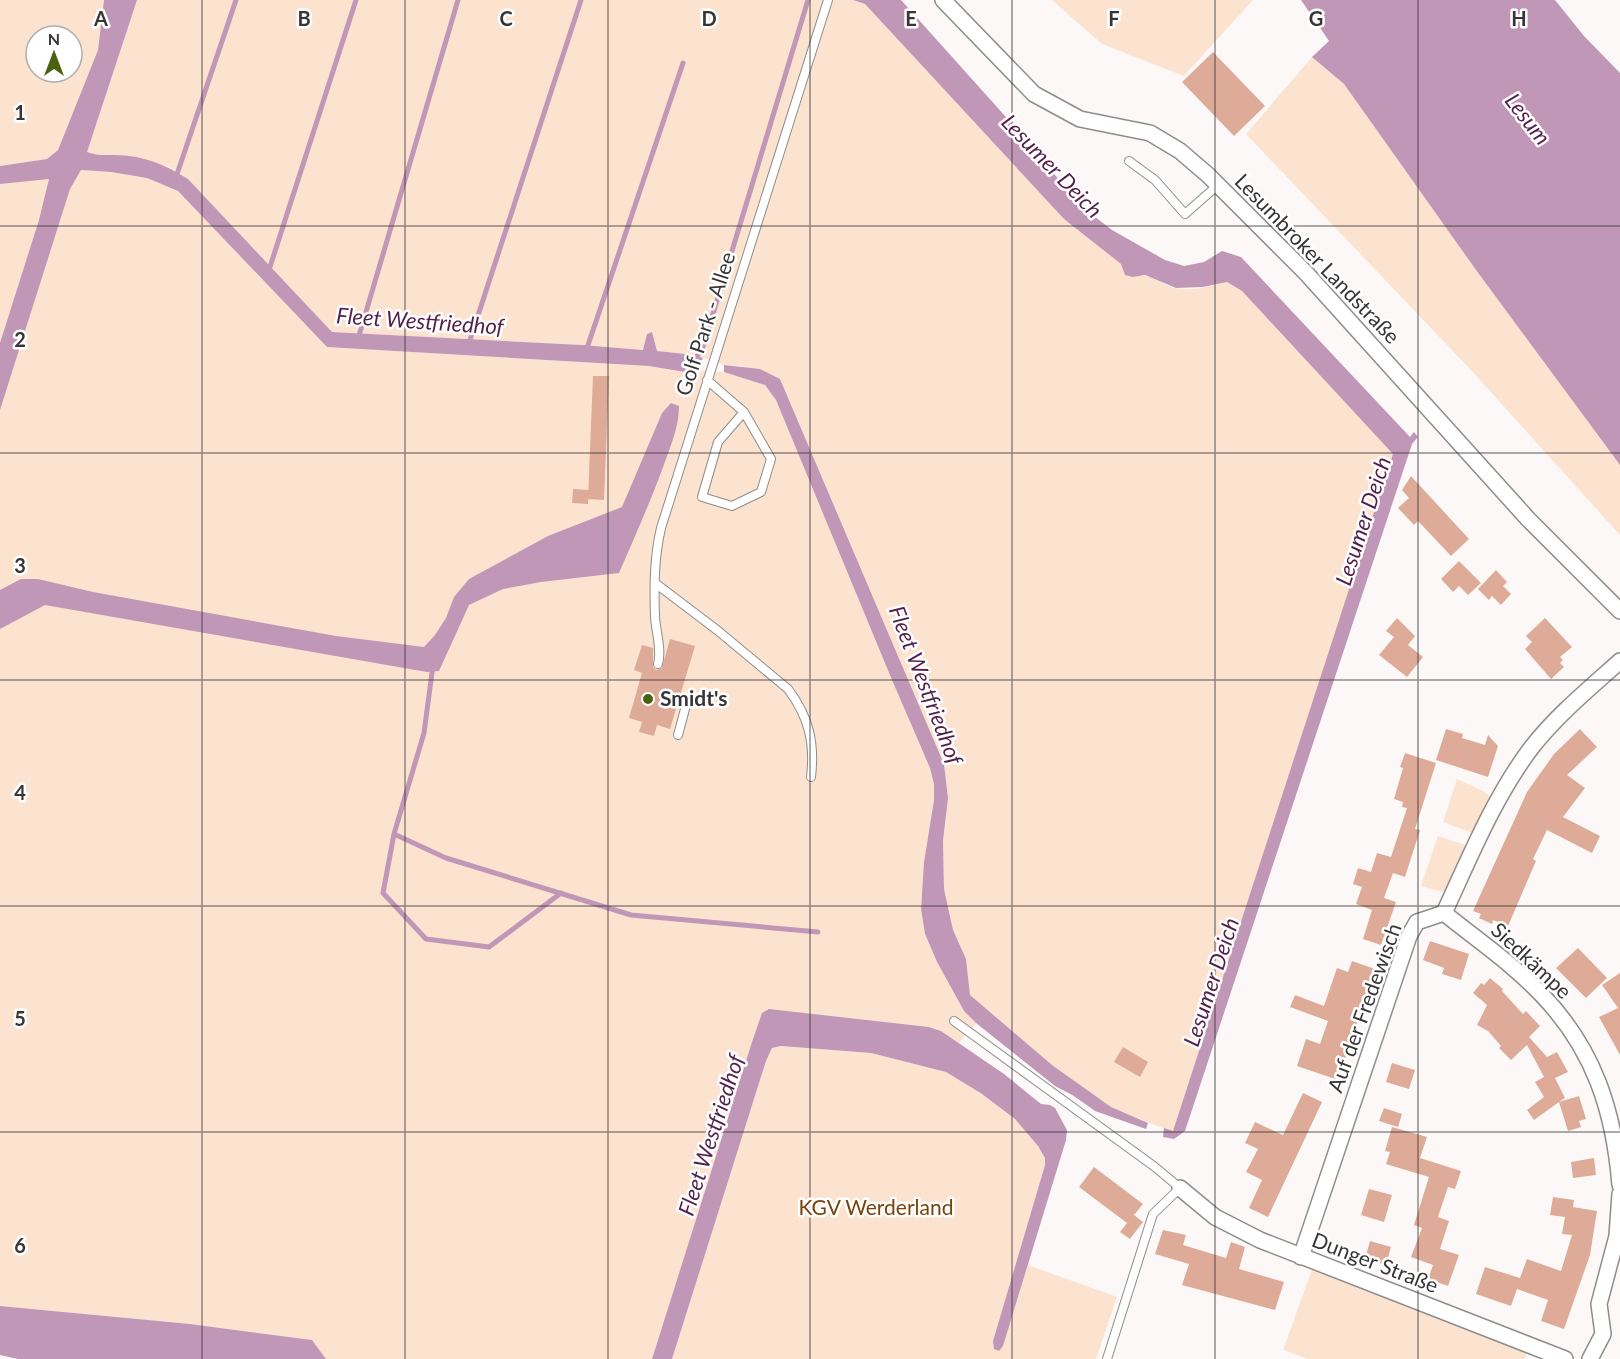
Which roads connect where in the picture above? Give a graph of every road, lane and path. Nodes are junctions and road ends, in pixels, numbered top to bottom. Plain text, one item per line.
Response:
1 (828, 0) edge
2 (943, 0) edge
3 (1129, 161) dead end
4 (1218, 185) junction
5 (707, 380) junction
6 (744, 412) junction
7 (655, 583) junction
8 (1620, 611) edge
9 (1620, 661) edge
10 (658, 664) dead end
11 (685, 708) dead end
12 (678, 735) dead end
13 (811, 777) dead end
14 (1444, 912) junction
15 (954, 1021) dead end
16 (1620, 1185) edge
17 (1180, 1188) junction
18 (1620, 1194) edge
19 (1301, 1257) junction
20 (1107, 1359) edge
21 (1565, 1359) edge
22 (1590, 1359) edge

1 - 5 lane, Golf Park - Allee
2 - 4 street, Lesumbroker Landstraße
3 - 4 lane
4 - 8 street, Lesumbroker Landstraße
5 - 6 lane
5 - 7 lane, Golf Park - Allee
6 - 6 lane
7 - 10 lane, Golf Park - Allee
7 - 13 lane
9 - 14 street
11 - 12 lane
14 - 16 street, Siedkämpe
14 - 19 street, Auf der Fredewisch
15 - 17 lane
17 - 19 street, Dunger Straße
17 - 20 lane
18 - 22 street
19 - 21 street, Dunger Straße

